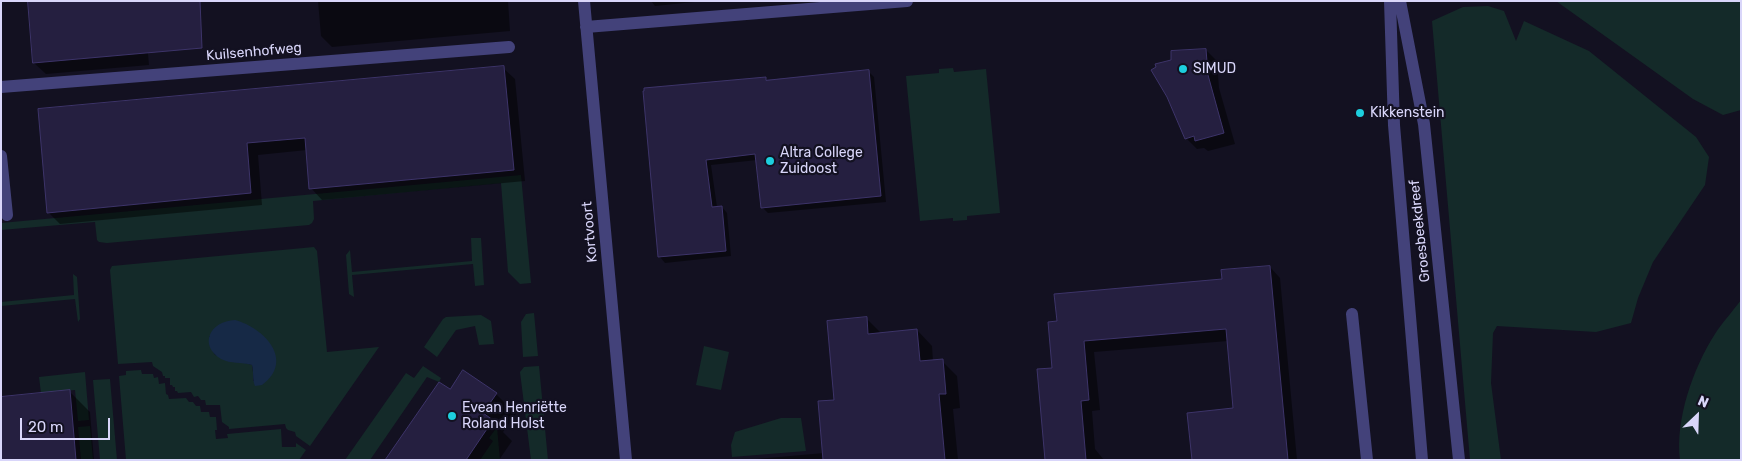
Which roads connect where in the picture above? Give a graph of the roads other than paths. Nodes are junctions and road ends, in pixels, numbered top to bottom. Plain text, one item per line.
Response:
1 (584, 1) edge
2 (907, 1) edge
3 (1390, 1) edge
4 (1400, 1) edge
5 (586, 27) junction
6 (508, 47) dead end
7 (1, 87) edge
8 (1, 156) edge
9 (7, 215) dead end
10 (1352, 314) dead end
11 (626, 460) edge
12 (1367, 460) edge
13 (1422, 460) edge
14 (1459, 460) edge

1 - 5 street, Kortvoort
2 - 5 street
3 - 13 street, Groesbeekdreef
4 - 14 street, Groesbeekdreef
5 - 11 street, Kortvoort
6 - 7 street, Kuilsenhofweg
8 - 9 street
10 - 12 street

